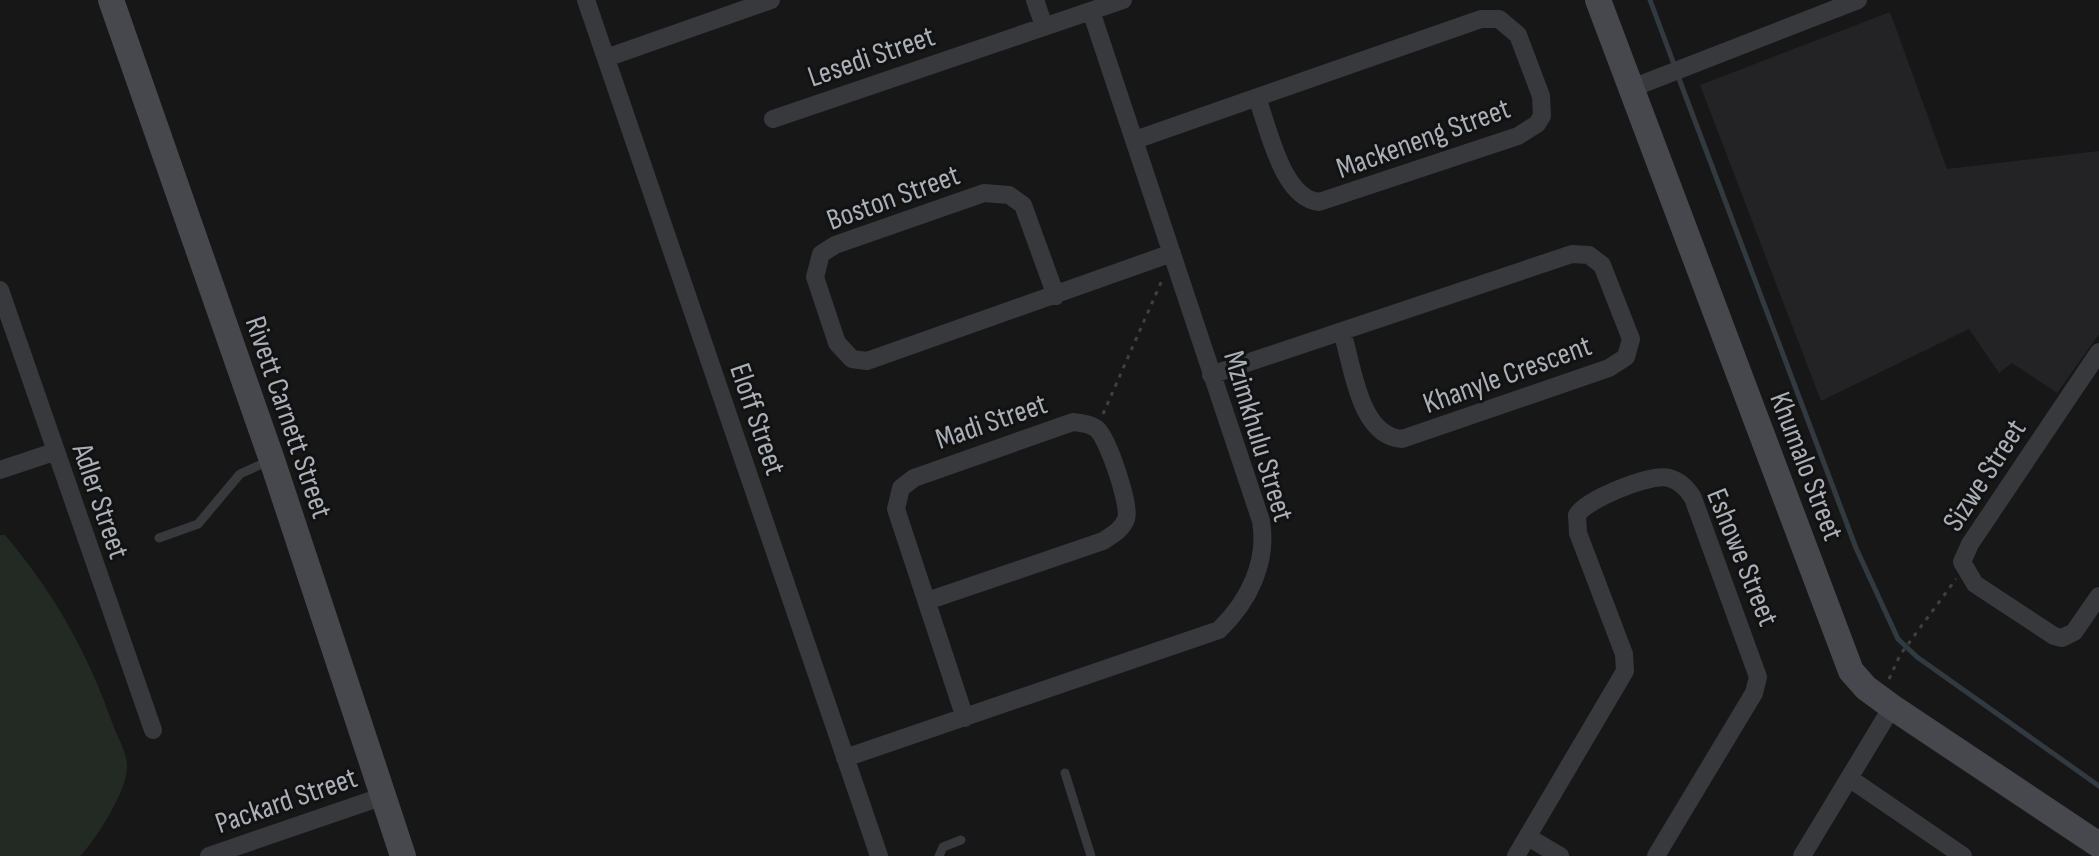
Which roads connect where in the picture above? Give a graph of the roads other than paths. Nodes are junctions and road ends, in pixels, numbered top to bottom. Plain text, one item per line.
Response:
1 (111, 0) edge
2 (586, 0) edge
3 (771, 0) edge
4 (1035, 0) edge
5 (1123, 0) edge
6 (1598, 0) edge
7 (1858, 0) edge
8 (1091, 11) junction
9 (1044, 26) junction
10 (606, 58) junction
11 (1632, 88) junction
12 (1257, 98) junction
13 (773, 119) dead end
14 (1135, 140) junction
15 (1172, 253) junction
16 (0, 290) edge
17 (1056, 296) junction
18 (5, 322) edge
19 (1342, 332) junction
20 (2099, 352) edge
21 (1211, 375) junction
22 (54, 452) junction
23 (272, 460) junction
24 (0, 470) edge
25 (159, 538) dead end
26 (2099, 596) edge
27 (927, 601) junction
28 (1886, 702) junction
29 (965, 718) junction
30 (153, 730) dead end
31 (845, 758) junction
32 (1065, 773) dead end
33 (1849, 778) junction
34 (381, 797) junction
35 (1528, 837) junction
36 (961, 840) dead end
37 (2099, 845) edge
38 (209, 856) edge
39 (403, 856) edge
40 (879, 856) edge
41 (939, 856) edge
42 (1091, 856) edge
43 (1516, 856) edge
44 (1560, 856) edge
45 (1656, 856) edge
46 (1802, 856) edge
47 (1963, 856) edge

1 - 23 street, Rivett Carnett Street
2 - 10 street, Eloff Street
3 - 10 street
4 - 9 street
5 - 8 street, Lesedi Street
6 - 11 street, Khumalo Street
7 - 11 street
8 - 9 street, Lesedi Street
8 - 14 street, Mzimkhulu Street
9 - 13 street, Lesedi Street
10 - 31 street, Eloff Street
11 - 28 street, Khumalo Street
12 - 12 street, Mackeneng Street
12 - 14 street, Mackeneng Street
14 - 15 street, Mzimkhulu Street
15 - 17 street, Boston Street
15 - 21 street, Mzimkhulu Street
16 - 18 street, Adler Street
17 - 17 street, Boston Street
18 - 22 street, Adler Street
19 - 19 street, Khanyle Crescent
19 - 21 street, Khanyle Crescent
20 - 26 street, Sizwe Street
21 - 29 street, Mzimkhulu Street
22 - 24 street
22 - 30 street, Adler Street
23 - 25 lane
23 - 34 street, Rivett Carnett Street
27 - 27 street, Madi Street
27 - 29 street, Madi Street
28 - 33 street
28 - 37 street, Khumalo Street
29 - 31 street, Mzimkhulu Street
31 - 40 street, Eloff Street
32 - 42 lane
33 - 46 street
33 - 47 street
34 - 38 street, Packard Street
34 - 39 street, Rivett Carnett Street
35 - 43 street, Eshowe Street
35 - 44 street
35 - 45 street, Eshowe Street
36 - 41 lane

